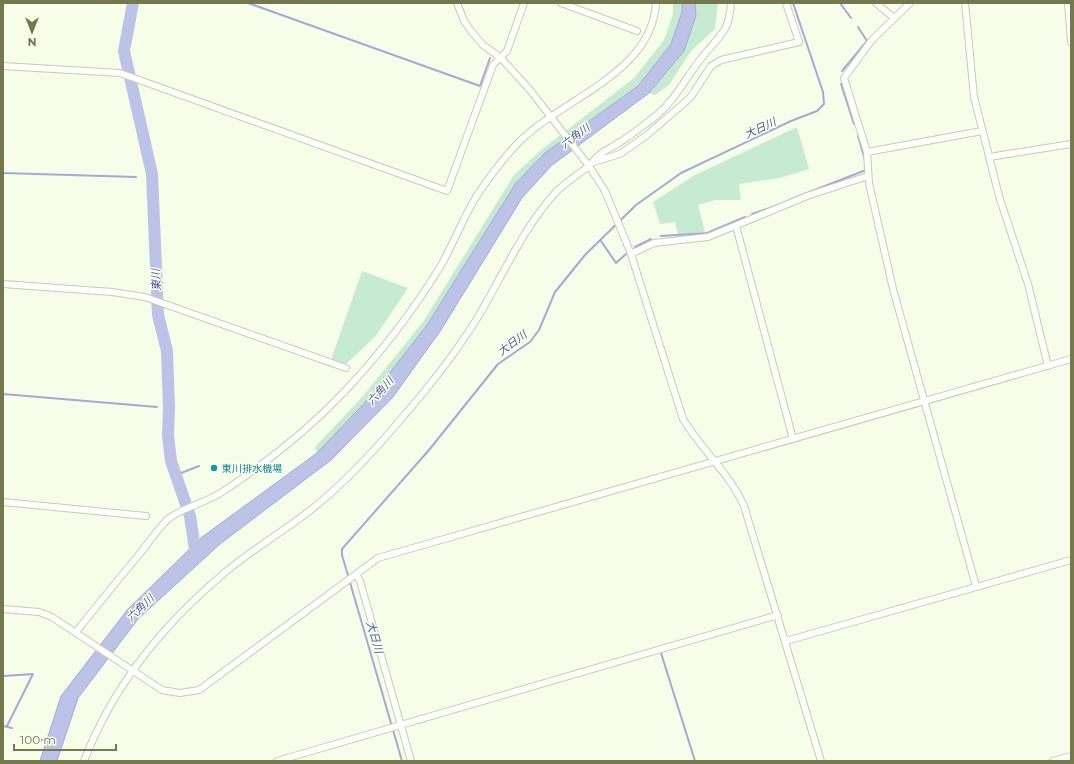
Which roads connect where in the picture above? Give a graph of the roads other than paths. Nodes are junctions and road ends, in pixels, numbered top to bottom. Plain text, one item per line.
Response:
1 (457, 3) edge
2 (524, 3) edge
3 (561, 3) edge
4 (656, 3) edge
5 (731, 3) edge
6 (786, 3) edge
7 (876, 3) edge
8 (910, 3) edge
9 (966, 3) edge
10 (1068, 3) edge
11 (894, 18) junction
12 (637, 31) dead end
13 (1071, 42) edge
14 (501, 58) junction
15 (3, 66) edge
16 (552, 118) junction
17 (982, 131) junction
18 (1071, 144) edge
19 (867, 152) junction
20 (989, 156) junction
21 (589, 163) junction
22 (868, 176) junction
23 (736, 226) junction
24 (631, 254) junction
25 (3, 284) edge
26 (1071, 359) edge
27 (1048, 366) junction
28 (346, 368) dead end
29 (923, 402) junction
30 (793, 439) junction
31 (714, 462) junction
32 (3, 502) edge
33 (146, 516) dead end
34 (1071, 560) edge
35 (357, 576) junction
36 (976, 586) junction
37 (3, 609) edge
38 (778, 615) junction
39 (77, 633) junction
40 (786, 641) junction
41 (132, 670) junction
42 (400, 726) junction
43 (1071, 756) edge
44 (84, 761) edge
45 (277, 761) edge
46 (411, 761) edge
47 (821, 761) edge
48 (1053, 761) edge

1 - 14 street
2 - 14 street
3 - 12 street
4 - 16 street
5 - 21 street
6 - 21 street
7 - 11 street
8 - 11 street
9 - 17 street
10 - 13 street
11 - 19 street
14 - 15 street
14 - 16 street
16 - 21 street
16 - 39 street
17 - 19 street
17 - 20 street
18 - 20 street
19 - 22 street
20 - 27 street
21 - 24 street
21 - 41 street
22 - 23 street
22 - 29 street
23 - 24 street
23 - 30 street
24 - 31 street
25 - 28 street
26 - 27 street
27 - 29 street
29 - 30 street
29 - 36 street
30 - 31 street
31 - 35 street
31 - 38 street
32 - 33 street
34 - 36 street
35 - 41 street
35 - 42 street
36 - 40 street
37 - 39 street
38 - 40 street
38 - 42 street
39 - 41 street
40 - 47 street
41 - 44 street
42 - 45 street
42 - 46 street
43 - 48 street

